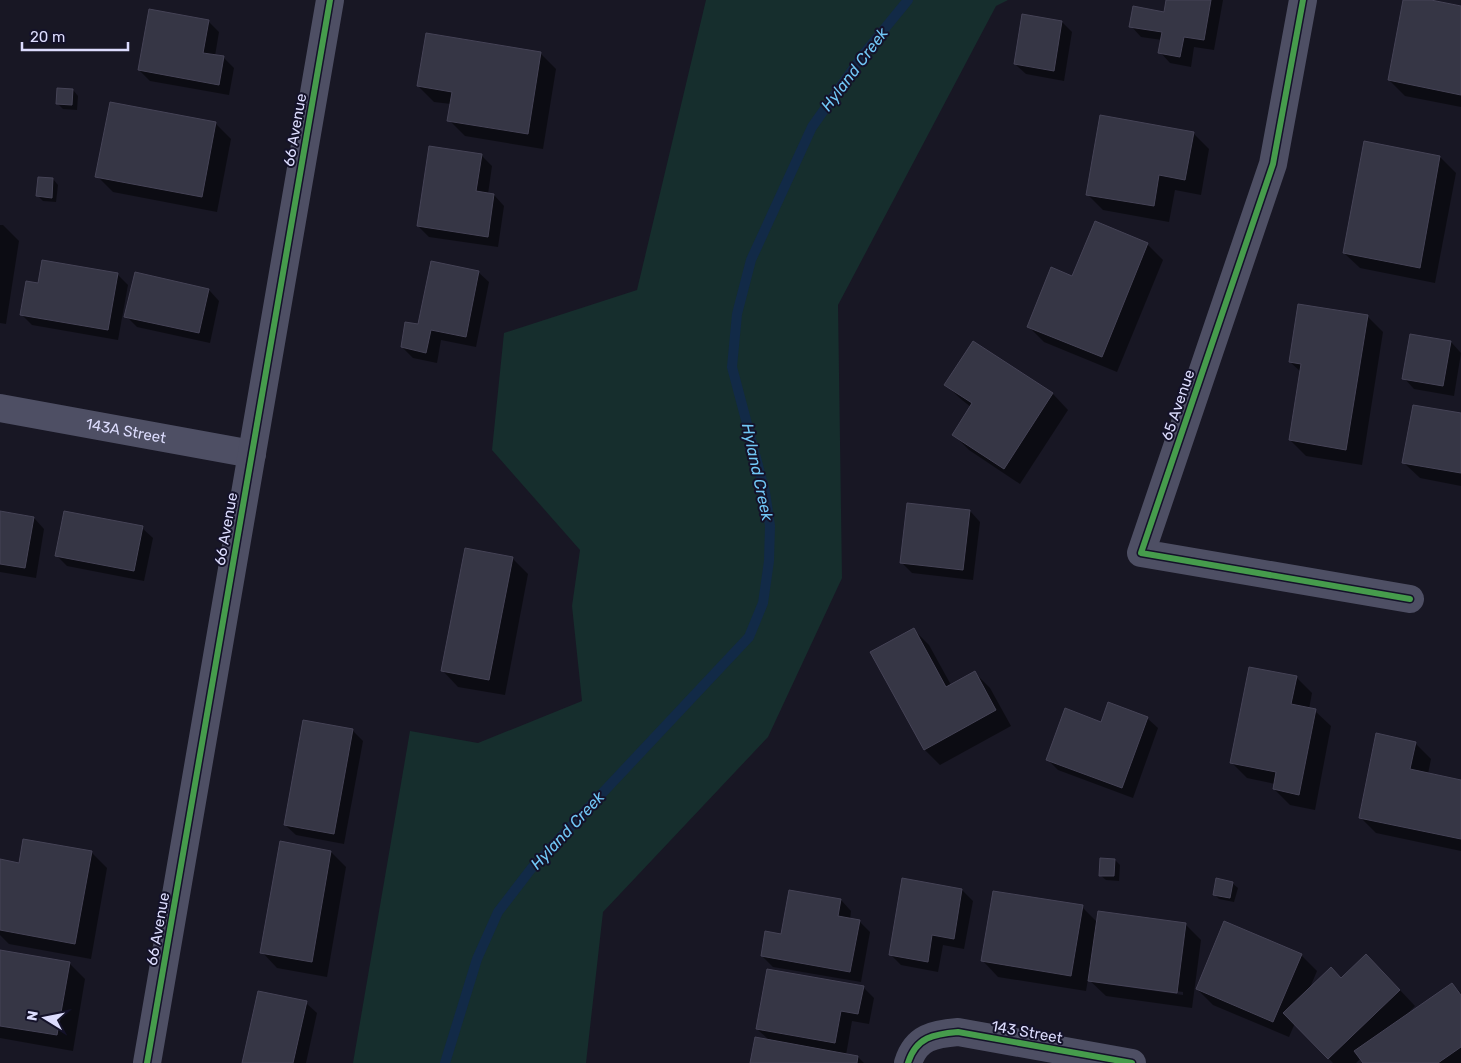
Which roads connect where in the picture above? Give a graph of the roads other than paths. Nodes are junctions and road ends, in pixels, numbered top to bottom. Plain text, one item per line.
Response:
1 (330, 0) edge
2 (1303, 0) edge
3 (0, 408) edge
4 (252, 454) junction
5 (1410, 599) dead end
6 (914, 1053) edge
7 (147, 1063) edge
8 (1132, 1063) edge

1 - 4 street, 66 Avenue
2 - 5 street, 65 Avenue
3 - 4 street, 143A Street
4 - 7 street, 66 Avenue
6 - 8 street, 143 Street

